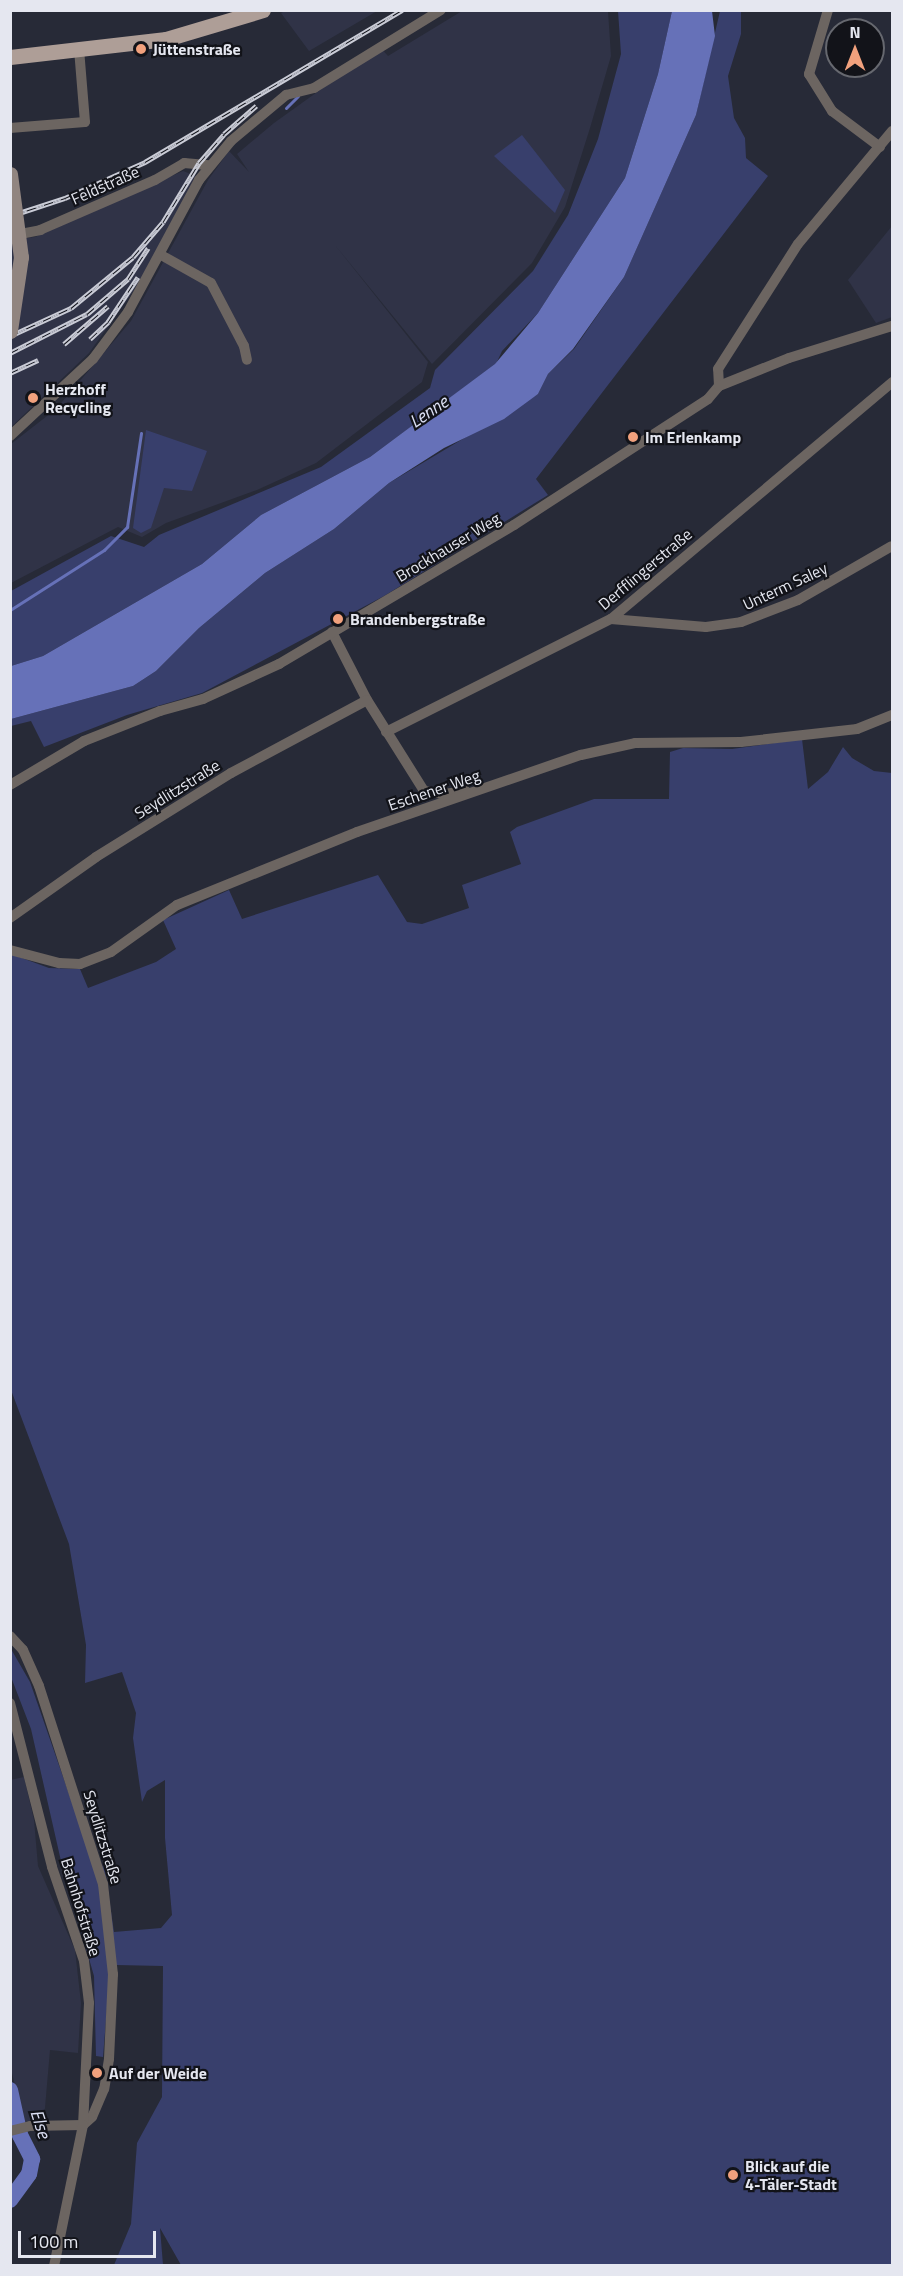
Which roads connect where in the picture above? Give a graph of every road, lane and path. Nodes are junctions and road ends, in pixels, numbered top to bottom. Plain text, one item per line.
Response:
1 (263, 10) edge
2 (441, 10) edge
3 (828, 10) edge
4 (79, 49) junction
5 (10, 57) edge
6 (10, 128) edge
7 (892, 131) edge
8 (880, 147) junction
9 (209, 165) junction
10 (10, 174) edge
11 (10, 236) edge
12 (161, 255) junction
13 (892, 326) edge
14 (10, 331) edge
15 (247, 360) dead end
16 (892, 382) edge
17 (718, 386) junction
18 (10, 436) edge
19 (892, 546) edge
20 (611, 619) junction
21 (332, 633) junction
22 (367, 700) junction
23 (892, 715) edge
24 (386, 732) junction
25 (10, 785) edge
26 (475, 792) junction
27 (10, 918) edge
28 (10, 950) edge
29 (10, 1636) edge
30 (12, 1710) edge
31 (83, 2125) junction
32 (10, 2131) edge
33 (54, 2265) edge

1 - 4 main road
2 - 9 street
3 - 8 street
4 - 5 main road
4 - 6 street
7 - 8 street
8 - 17 street
9 - 11 street, Feldstraße
9 - 12 street
10 - 14 main road, bridge
12 - 15 street
12 - 18 street
13 - 17 street, Brockhauser Weg
16 - 20 street, Derfflingerstraße
17 - 21 street, Brockhauser Weg
19 - 20 street, Unterm Saley
20 - 24 street, Derfflingerstraße
21 - 22 street
21 - 25 street, Brockhauser Weg
22 - 24 street
22 - 27 street, Seydlitzstraße
23 - 26 street, Eschener Weg
24 - 26 street
26 - 28 street, Eschener Weg
29 - 31 street, Seydlitzstraße
30 - 31 street, Bahnhofstraße
31 - 32 street
31 - 33 street, Bahnhofstraße

